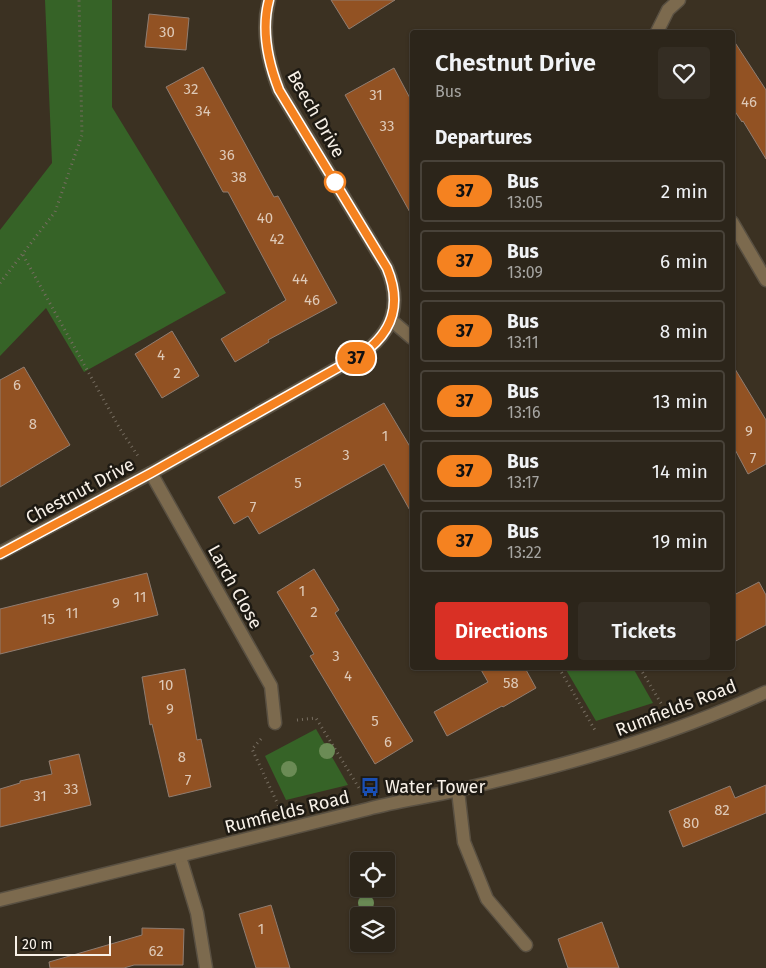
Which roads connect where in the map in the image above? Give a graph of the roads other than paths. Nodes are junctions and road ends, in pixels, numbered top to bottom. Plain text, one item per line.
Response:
1 (269, 0) edge
2 (678, 0) edge
3 (658, 30) edge
4 (735, 227) edge
5 (766, 280) edge
6 (391, 320) junction
7 (410, 336) edge
8 (151, 473) junction
9 (0, 554) edge
10 (766, 692) edge
11 (752, 698) junction
12 (766, 701) edge
13 (275, 723) road end
14 (458, 791) junction
15 (180, 857) junction
16 (0, 900) edge
17 (526, 945) dead end
18 (206, 968) edge

1 - 6 street, Beech Drive
2 - 3 street
4 - 5 street
6 - 7 street
6 - 8 street, Chestnut Drive
8 - 9 street, Chestnut Drive
8 - 13 street, Larch Close
10 - 11 street, Rumfields Road
11 - 12 street, Rumfields Road
11 - 14 street, Rumfields Road
14 - 15 street, Rumfields Road
14 - 17 street
15 - 16 street, Rumfields Road
15 - 18 street

